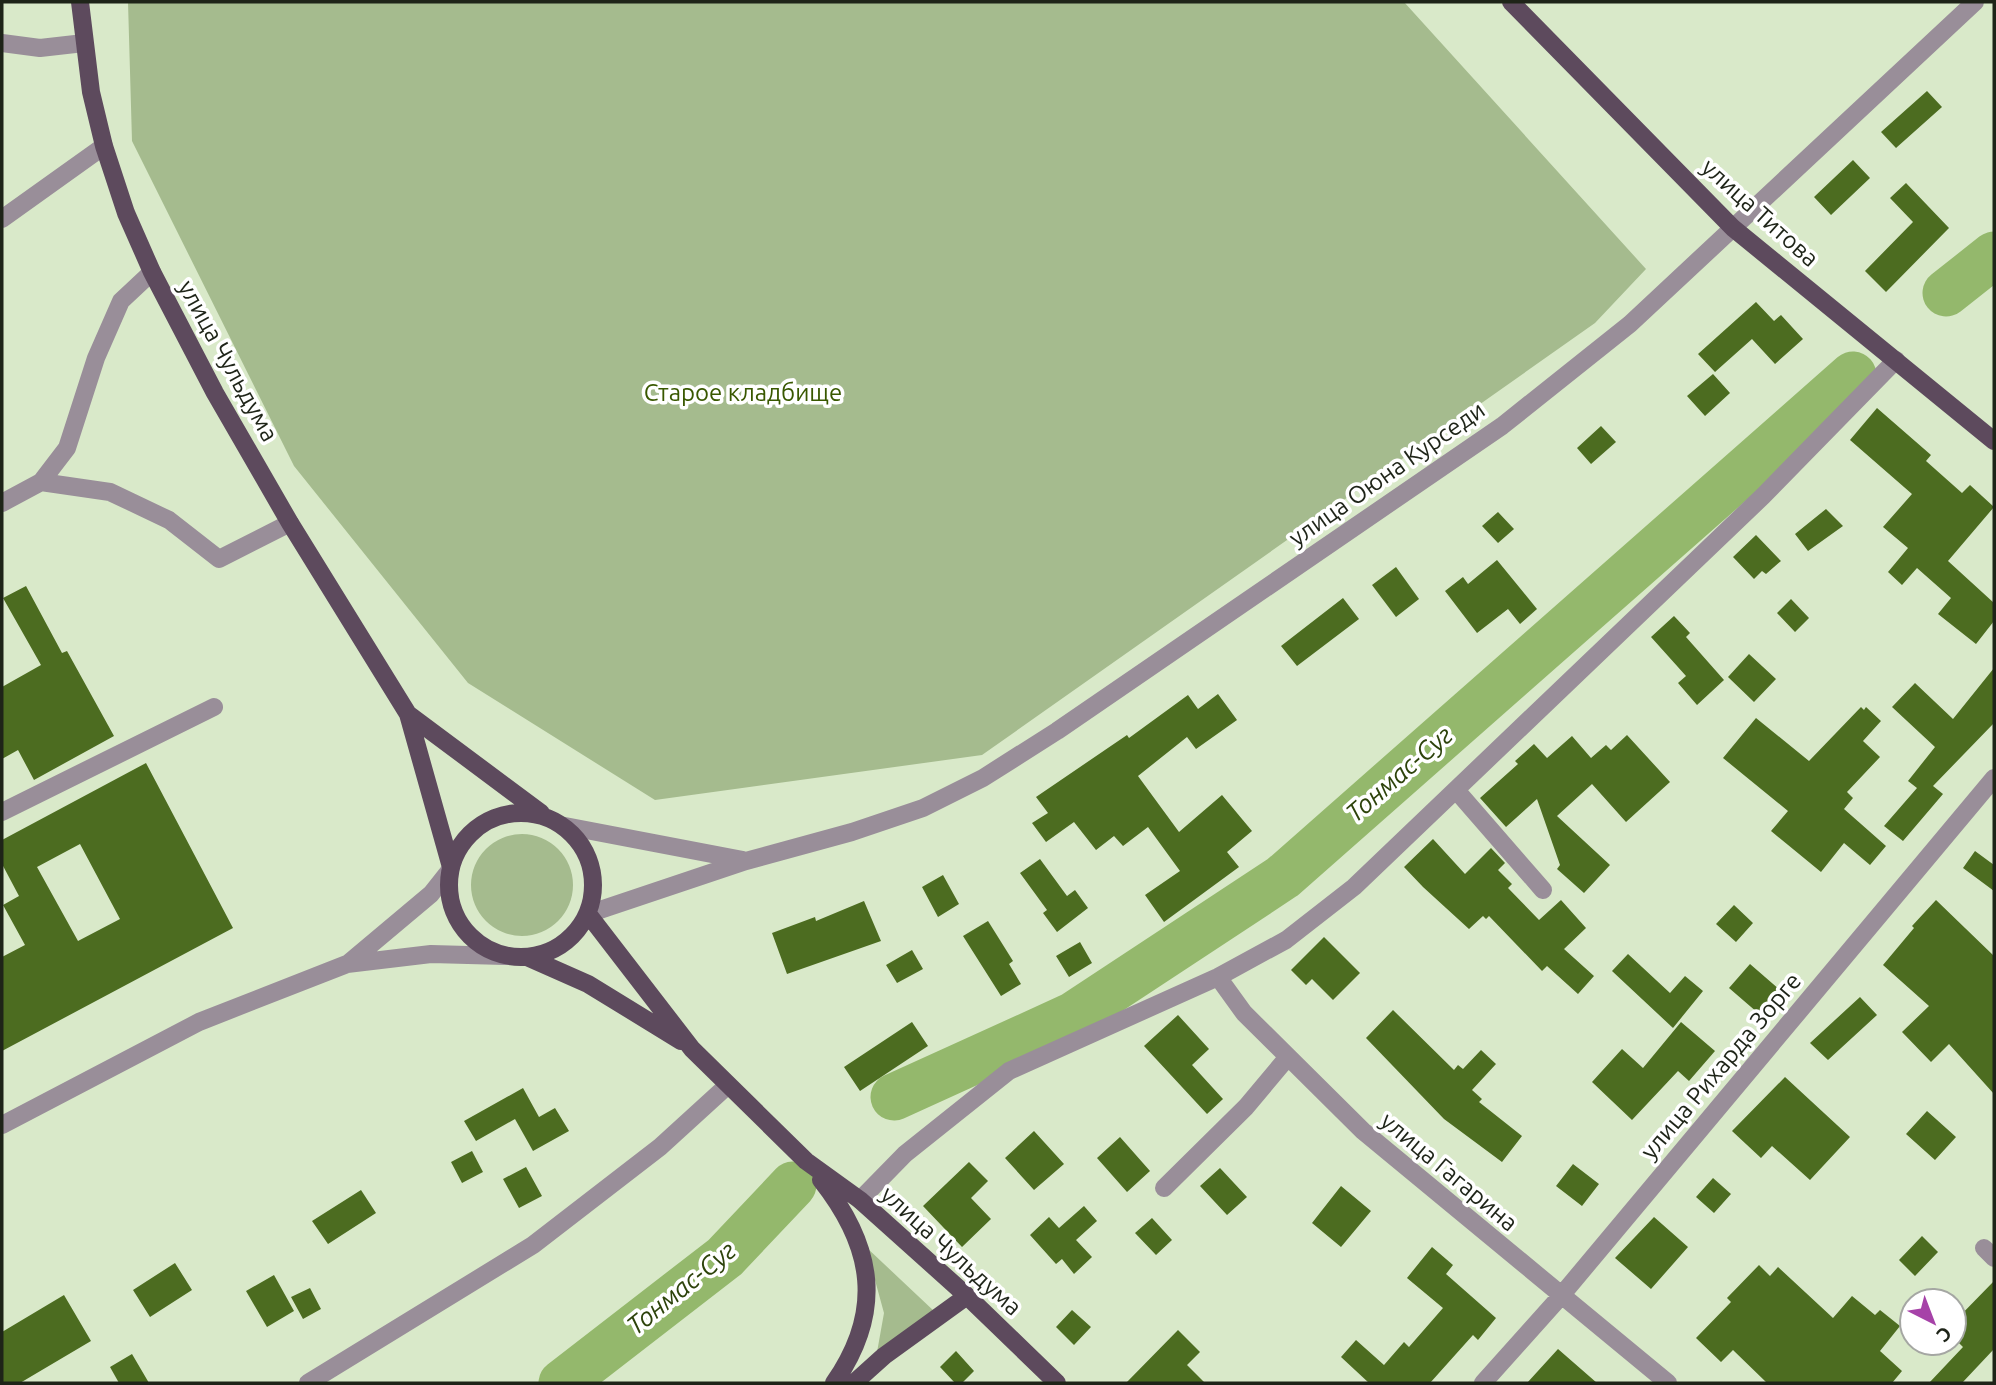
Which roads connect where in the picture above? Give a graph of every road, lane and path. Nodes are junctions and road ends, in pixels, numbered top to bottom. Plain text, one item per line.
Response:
1 (80, 2) edge
2 (1511, 2) edge
3 (1975, 2) edge
4 (2, 43) edge
5 (84, 43) junction
6 (104, 146) junction
7 (2, 219) edge
8 (1733, 228) junction
9 (152, 272) junction
10 (1896, 360) junction
11 (1994, 441) edge
12 (41, 482) junction
13 (3, 500) edge
14 (290, 523) junction
15 (214, 707) dead end
16 (408, 714) junction
17 (1994, 778) edge
18 (1456, 790) junction
19 (2, 812) edge
20 (544, 815) junction
21 (565, 826) junction
22 (746, 861) junction
23 (450, 869) junction
24 (1543, 890) dead end
25 (588, 914) junction
26 (505, 956) junction
27 (527, 957) junction
28 (347, 964) junction
29 (1218, 977) junction
30 (692, 1049) junction
31 (1287, 1058) junction
32 (728, 1085) junction
33 (2, 1125) edge
34 (806, 1161) junction
35 (1164, 1188) dead end
36 (860, 1200) junction
37 (967, 1296) junction
38 (1560, 1297) junction
39 (308, 1383) edge
40 (834, 1383) edge
41 (854, 1383) edge
42 (1057, 1383) edge
43 (1483, 1383) edge
44 (1668, 1383) edge

1 - 5 main road, улица Чульдума
2 - 8 main road, улица Титова
3 - 8 street, улица Оюна Курседи
4 - 5 street
5 - 6 main road, улица Чульдума
6 - 7 street
6 - 9 main road, улица Чульдума
8 - 10 main road, улица Титова
8 - 22 street, улица Оюна Курседи
9 - 12 street
9 - 14 main road, улица Чульдума
10 - 11 main road, улица Титова
10 - 18 street
12 - 13 street
12 - 14 street
14 - 16 main road, улица Чульдума
15 - 19 street
16 - 20 main road, улица Чульдума
16 - 23 main road, улица Чульдума
17 - 38 street, улица Рихарда Зорге
18 - 24 street
18 - 29 street
20 - 21 main road
20 - 23 main road
21 - 22 street, улица Оюна Курседи
21 - 25 main road
22 - 25 street, улица Оюна Курседи
23 - 26 main road
23 - 28 street
25 - 27 main road
25 - 30 main road, улица Чульдума
26 - 27 main road
26 - 28 street
27 - 30 main road, улица Чульдума
28 - 33 street
29 - 31 street, улица Гагарина
29 - 36 street
30 - 32 main road, улица Чульдума
31 - 35 street
31 - 38 street, улица Гагарина
32 - 34 main road, улица Чульдума
32 - 39 street
34 - 36 main road, улица Чульдума
34 - 40 main road, улица Чульдума
36 - 37 main road, улица Чульдума
37 - 41 main road
37 - 42 main road, улица Чульдума
38 - 43 street, улица Рихарда Зорге
38 - 44 street, улица Гагарина

